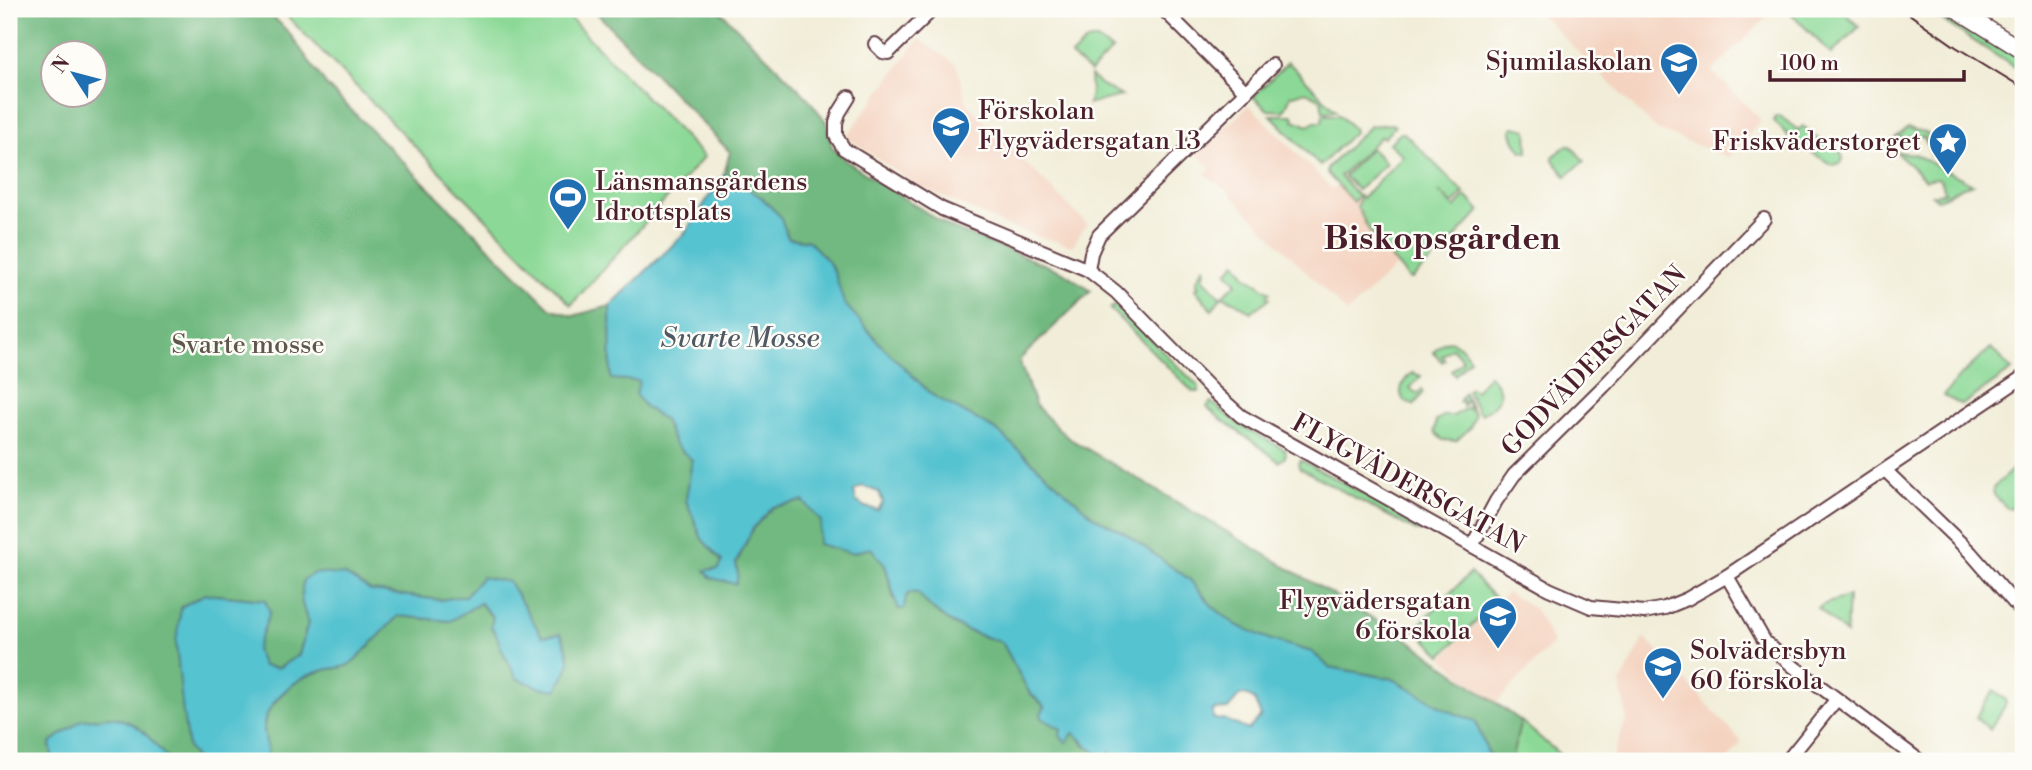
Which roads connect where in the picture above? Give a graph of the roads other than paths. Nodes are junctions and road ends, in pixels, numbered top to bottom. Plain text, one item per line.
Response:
1 (933, 9) edge
2 (1163, 9) edge
3 (1956, 9) edge
4 (875, 44) dead end
5 (2023, 51) edge
6 (1273, 65) dead end
7 (1246, 92) junction
8 (849, 97) dead end
9 (1764, 219) dead end
10 (1088, 270) junction
11 (2023, 377) edge
12 (1886, 471) junction
13 (1472, 546) junction
14 (1727, 576) junction
15 (2023, 613) edge
16 (1836, 700) junction
17 (1787, 761) edge
18 (1920, 761) edge

1 - 4 street
2 - 7 street
3 - 5 street
6 - 7 street
7 - 10 street
8 - 10 street, FLYGVÄDERSGATAN
9 - 13 street, GODVÄDERSGATAN
10 - 13 street, FLYGVÄDERSGATAN
11 - 12 street, FLYGVÄDERSGATAN
12 - 14 street, FLYGVÄDERSGATAN
12 - 15 street
13 - 14 street, FLYGVÄDERSGATAN
14 - 16 street
16 - 17 street
16 - 18 street

